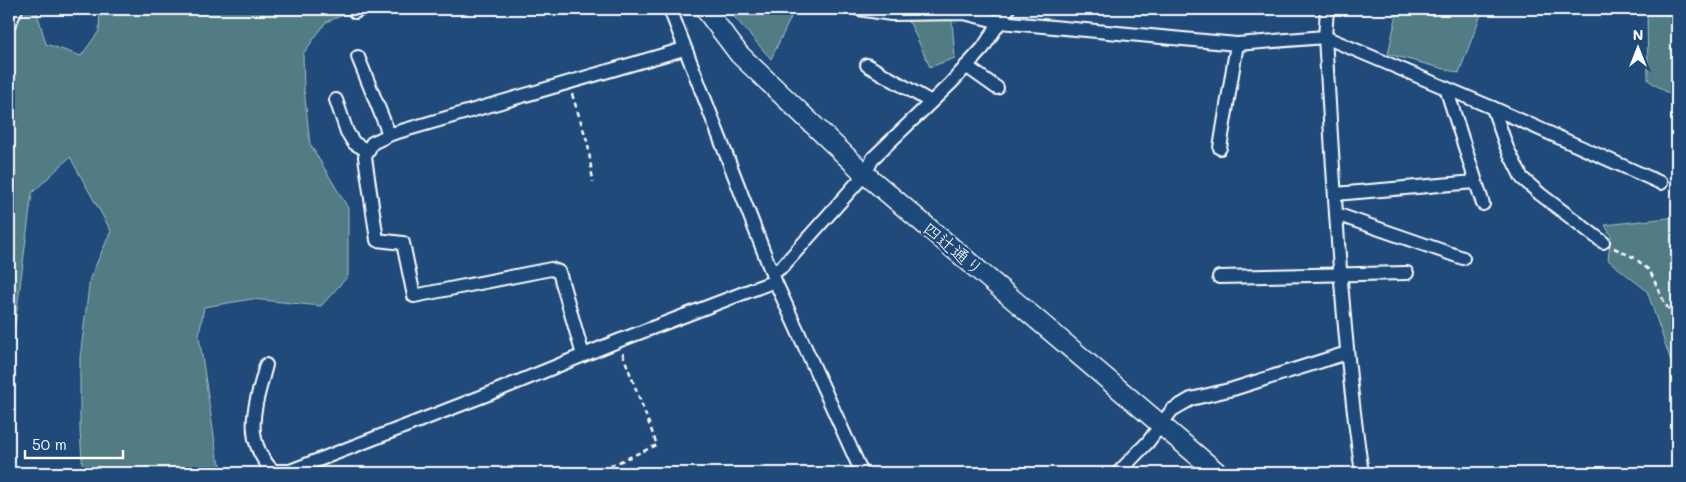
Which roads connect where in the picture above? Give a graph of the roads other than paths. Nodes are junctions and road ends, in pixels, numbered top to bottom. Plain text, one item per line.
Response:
1 (16, 9) edge
2 (670, 9) edge
3 (705, 9) edge
4 (859, 9) edge
5 (1008, 9) edge
6 (1327, 9) edge
7 (1000, 22) junction
8 (9, 24) edge
9 (1326, 37) junction
10 (1237, 44) junction
11 (684, 49) junction
12 (358, 57) dead end
13 (867, 65) dead end
14 (966, 66) junction
15 (997, 88) dead end
16 (1446, 88) junction
17 (336, 100) dead end
18 (930, 102) junction
19 (1493, 108) junction
20 (389, 134) junction
21 (1220, 148) dead end
22 (368, 151) junction
23 (865, 174) junction
24 (1475, 182) junction
25 (1661, 183) dead end
26 (1335, 194) junction
27 (1483, 204) dead end
28 (1336, 214) junction
29 (1603, 242) road end
30 (1464, 258) dead end
31 (1407, 273) dead end
32 (1340, 275) junction
33 (773, 277) junction
34 (1220, 277) dead end
35 (1347, 353) junction
36 (583, 355) junction
37 (266, 365) dead end
38 (1161, 426) junction
39 (862, 473) edge
40 (1118, 473) edge
41 (1218, 473) edge
42 (1362, 473) edge

1 - 8 street
2 - 11 street
3 - 23 street, 四辻通り
4 - 7 street
5 - 7 street
6 - 9 street
7 - 10 street
7 - 14 street
9 - 10 street
9 - 16 street
9 - 26 street
10 - 21 street
11 - 20 street
11 - 33 street
12 - 20 street
13 - 18 street
14 - 15 street
14 - 18 street
16 - 19 street
16 - 24 street
17 - 22 street
18 - 23 street
19 - 25 street
19 - 29 street
20 - 22 street
22 - 36 street
23 - 33 street
23 - 38 street, 四辻通り
24 - 26 street
24 - 27 street
26 - 28 street
28 - 30 street
28 - 32 street
31 - 32 street
32 - 34 street
32 - 35 street
33 - 36 street
33 - 39 street
35 - 38 street
35 - 42 street
36 - 37 street
38 - 40 street
38 - 41 street, 四辻通り

